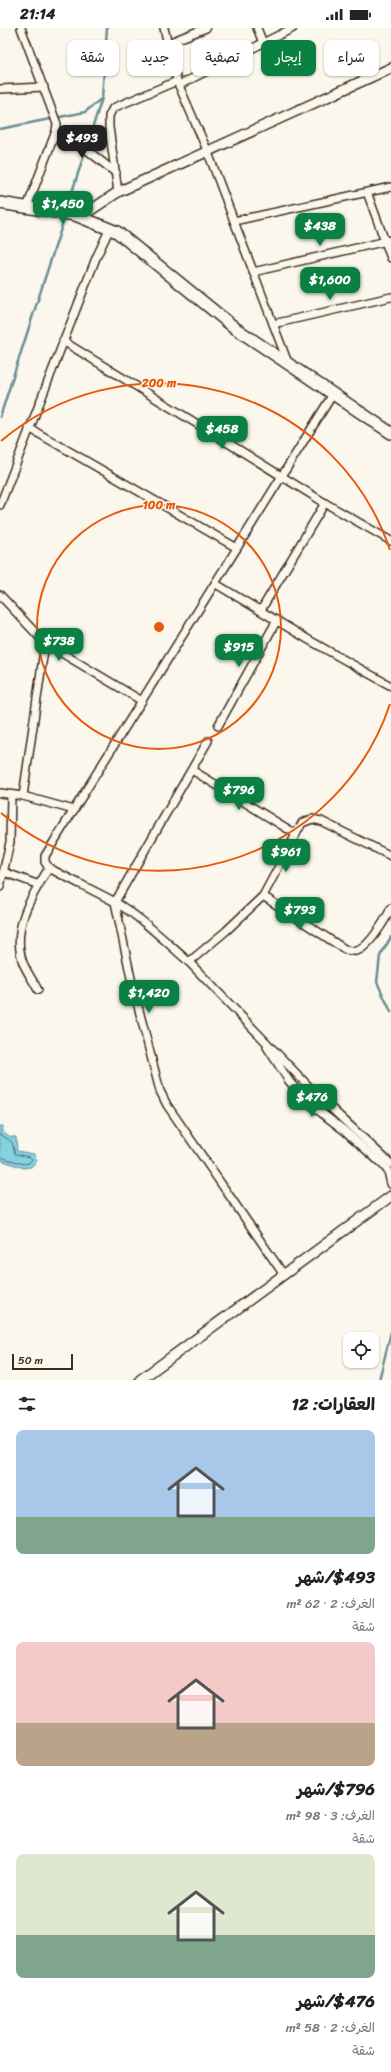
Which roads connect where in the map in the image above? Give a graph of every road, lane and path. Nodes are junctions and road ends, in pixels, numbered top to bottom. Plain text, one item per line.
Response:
1 (21, 28) edge
2 (164, 28) edge
3 (206, 28) edge
4 (257, 28) edge
5 (293, 28) edge
6 (167, 40) edge
7 (176, 40) edge
8 (262, 40) edge
9 (269, 40) edge
10 (261, 44) edge
11 (391, 68) edge
12 (176, 76) edge
13 (178, 83) junction
14 (44, 87) junction
15 (0, 89) edge
16 (57, 128) junction
17 (207, 150) junction
18 (116, 173) junction
19 (391, 187) edge
20 (118, 192) junction
21 (367, 192) junction
22 (0, 203) edge
23 (28, 207) junction
24 (79, 216) junction
25 (234, 221) junction
26 (110, 228) junction
27 (388, 241) edge
28 (391, 258) edge
29 (253, 272) junction
30 (391, 297) edge
31 (273, 324) junction
32 (63, 341) junction
33 (288, 364) junction
34 (333, 394) junction
35 (29, 428) junction
36 (391, 432) edge
37 (282, 476) junction
38 (325, 503) junction
39 (0, 505) edge
40 (391, 542) edge
41 (237, 548) junction
42 (216, 584) junction
43 (0, 595) edge
44 (261, 610) junction
45 (277, 620) junction
46 (45, 642) junction
47 (391, 686) edge
48 (142, 701) junction
49 (218, 726) dead end
50 (208, 741) dead end
51 (192, 770) junction
52 (0, 793) edge
53 (11, 796) junction
54 (23, 796) junction
55 (74, 810) junction
56 (296, 834) junction
57 (391, 856) edge
58 (49, 868) junction
59 (4, 872) junction
60 (39, 884) junction
61 (0, 887) edge
62 (263, 896) junction
63 (115, 902) junction
64 (391, 908) edge
65 (189, 962) junction
66 (38, 990) dead end
67 (260, 1036) junction
68 (391, 1164) edge
69 (391, 1184) edge
70 (391, 1196) edge
71 (284, 1275) junction
72 (140, 1380) edge

1 - 14 street
2 - 6 street
3 - 7 street
4 - 8 street
5 - 9 street
10 - 13 street
11 - 17 street
12 - 13 street
13 - 17 street
13 - 18 street
14 - 15 street
14 - 16 street
16 - 18 street
16 - 23 street
17 - 20 street
17 - 25 street
18 - 20 street
19 - 21 street
20 - 24 street
21 - 25 street
21 - 27 street
22 - 23 main road
23 - 24 main road
24 - 26 main road
25 - 29 street
26 - 32 street
26 - 33 main road
27 - 28 street
27 - 29 street
29 - 31 street
30 - 31 street
31 - 33 street
32 - 35 street
32 - 37 street
33 - 34 main road
34 - 36 main road
34 - 37 street
35 - 39 street
35 - 41 street
37 - 38 street
37 - 41 street
38 - 40 street
38 - 44 street
41 - 42 street
42 - 44 street
42 - 48 street
43 - 46 street
44 - 45 street
45 - 47 street
45 - 49 street
46 - 48 street
46 - 54 street
48 - 55 street
50 - 51 street
51 - 56 street
51 - 63 street
52 - 53 street
53 - 54 street
53 - 59 street
54 - 55 street
55 - 58 street
56 - 57 street
56 - 62 street
58 - 60 street
58 - 63 street
59 - 60 street
59 - 61 street
60 - 66 street
62 - 64 street
62 - 65 street
63 - 65 street
63 - 71 street
65 - 67 street
67 - 68 street
67 - 69 street
70 - 71 street
71 - 72 street

